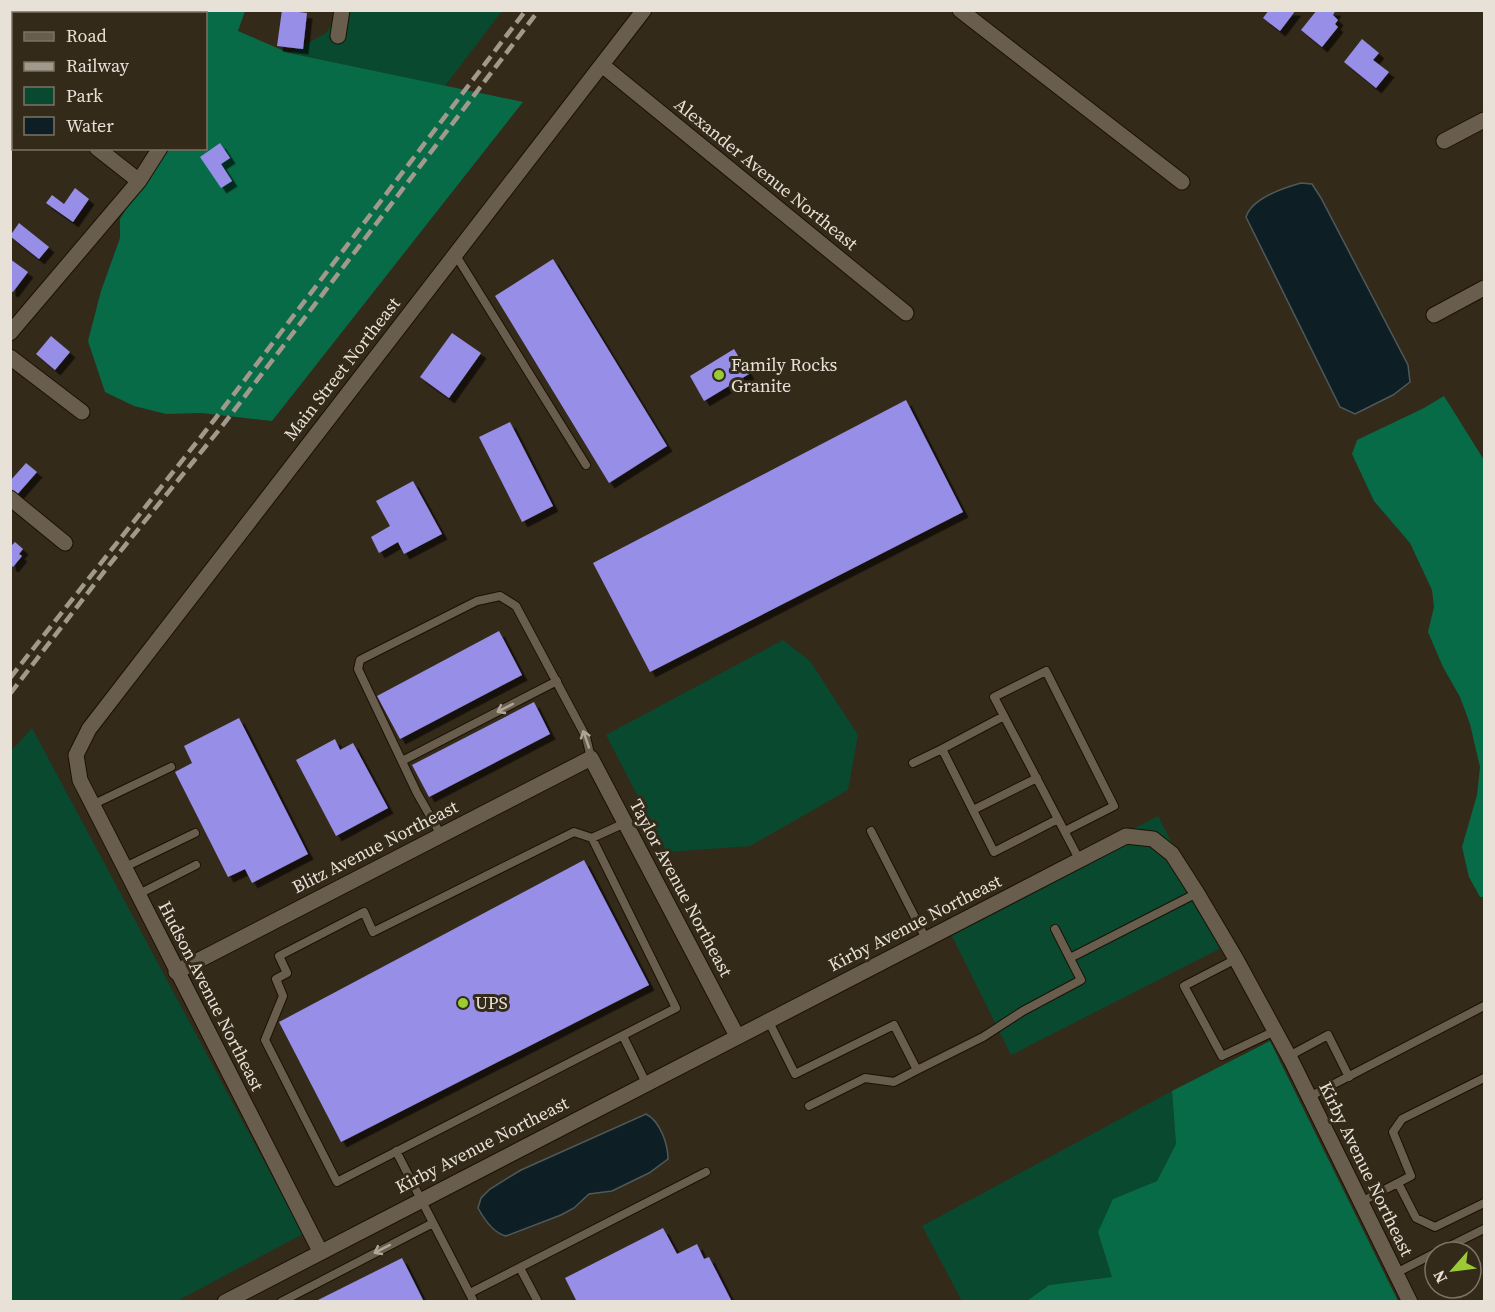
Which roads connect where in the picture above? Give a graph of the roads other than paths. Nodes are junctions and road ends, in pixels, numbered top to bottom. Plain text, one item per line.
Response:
1 (342, 10) edge
2 (644, 10) edge
3 (960, 10) edge
4 (338, 36) dead end
5 (602, 65) junction
6 (1485, 120) edge
7 (1444, 141) dead end
8 (100, 150) edge
9 (159, 150) edge
10 (139, 181) junction
11 (1182, 182) dead end
12 (456, 254) junction
13 (1485, 288) edge
14 (906, 313) dead end
15 (1434, 315) dead end
16 (10, 333) edge
17 (10, 357) edge
18 (82, 412) dead end
19 (586, 465) dead end
20 (10, 498) edge
21 (65, 543) dead end
22 (557, 681) junction
23 (1004, 716) junction
24 (942, 749) junction
25 (76, 755) joint
26 (591, 758) junction
27 (402, 761) junction
28 (913, 763) dead end
29 (171, 767) dead end
30 (1037, 778) junction
31 (92, 806) junction
32 (973, 810) junction
33 (1058, 819) junction
34 (625, 822) junction
35 (871, 831) dead end
36 (1065, 831) junction
37 (195, 833) dead end
38 (441, 835) junction
39 (592, 838) junction
40 (1079, 859) junction
41 (196, 865) dead end
42 (123, 868) junction
43 (1197, 893) junction
44 (137, 895) junction
45 (1055, 928) dead end
46 (926, 939) junction
47 (1070, 958) junction
48 (1236, 959) junction
49 (176, 972) junction
50 (1485, 1006) edge
51 (768, 1020) junction
52 (1275, 1030) junction
53 (623, 1036) junction
54 (737, 1036) junction
55 (1289, 1056) junction
56 (917, 1070) junction
57 (1349, 1077) junction
58 (1485, 1078) edge
59 (646, 1083) junction
60 (1309, 1097) junction
61 (809, 1106) dead end
62 (396, 1151) junction
63 (706, 1172) dead end
64 (1398, 1183) junction
65 (421, 1199) junction
66 (1361, 1202) junction
67 (1485, 1203) edge
68 (434, 1222) junction
69 (1485, 1229) edge
70 (1463, 1240) edge
71 (320, 1251) junction
72 (1423, 1260) edge
73 (520, 1268) junction
74 (1396, 1273) junction
75 (470, 1293) junction
76 (225, 1302) edge
77 (281, 1302) edge
78 (474, 1302) edge
79 (538, 1302) edge
80 (1410, 1302) edge

1 - 4 street
2 - 5 street, Main Street Northeast
3 - 11 street
5 - 12 street, Main Street Northeast
5 - 14 street, Alexander Avenue Northeast
6 - 7 street
8 - 10 street
9 - 10 street
10 - 16 street
12 - 19 lane
12 - 25 street, Main Street Northeast
13 - 15 street
17 - 18 street
20 - 21 street
26 -> 22 lane
22 -> 27 lane
22 - 27 lane
23 - 24 lane
23 - 30 lane
23 - 36 lane
24 - 28 lane
24 - 32 lane
25 - 31 street, Hudson Avenue Northeast
26 - 34 street, Taylor Avenue Northeast
26 - 38 street, Blitz Avenue Northeast
27 - 38 lane
29 - 31 lane
30 - 32 lane
30 - 33 lane
31 - 42 street, Hudson Avenue Northeast
32 - 33 lane
33 - 36 lane
34 - 39 lane
34 - 54 street, Taylor Avenue Northeast
35 - 46 lane
36 - 40 lane
37 - 42 lane
38 - 49 street, Blitz Avenue Northeast
39 - 53 lane
39 - 62 lane
40 - 43 street, Kirby Avenue Northeast
40 - 46 street, Kirby Avenue Northeast
41 - 44 lane
42 - 44 street, Hudson Avenue Northeast
43 - 47 lane
43 - 48 street, Kirby Avenue Northeast
44 - 49 street, Hudson Avenue Northeast
45 - 47 lane
46 - 51 street, Kirby Avenue Northeast
47 - 56 lane
48 - 52 street, Kirby Avenue Northeast
48 - 52 lane
49 - 71 street, Hudson Avenue Northeast
50 - 57 lane
51 - 54 street, Kirby Avenue Northeast
51 - 56 lane
52 - 55 street, Kirby Avenue Northeast
53 - 59 lane
53 - 62 lane
54 - 59 street, Kirby Avenue Northeast
55 - 57 lane
55 - 60 street, Kirby Avenue Northeast
56 - 61 lane
57 - 60 lane
58 - 64 lane
59 - 65 street, Kirby Avenue Northeast
60 - 66 street, Kirby Avenue Northeast
62 - 65 lane
63 - 73 lane
64 - 66 lane
64 - 67 lane
65 - 68 lane
65 - 71 street, Kirby Avenue Northeast
66 - 74 street, Kirby Avenue Northeast
68 - 75 lane
68 -> 77 lane
69 - 70 lane
71 - 76 street, Kirby Avenue Northeast
72 - 74 lane
73 - 75 lane
73 - 79 lane
74 - 80 street, Kirby Avenue Northeast
75 - 78 lane

